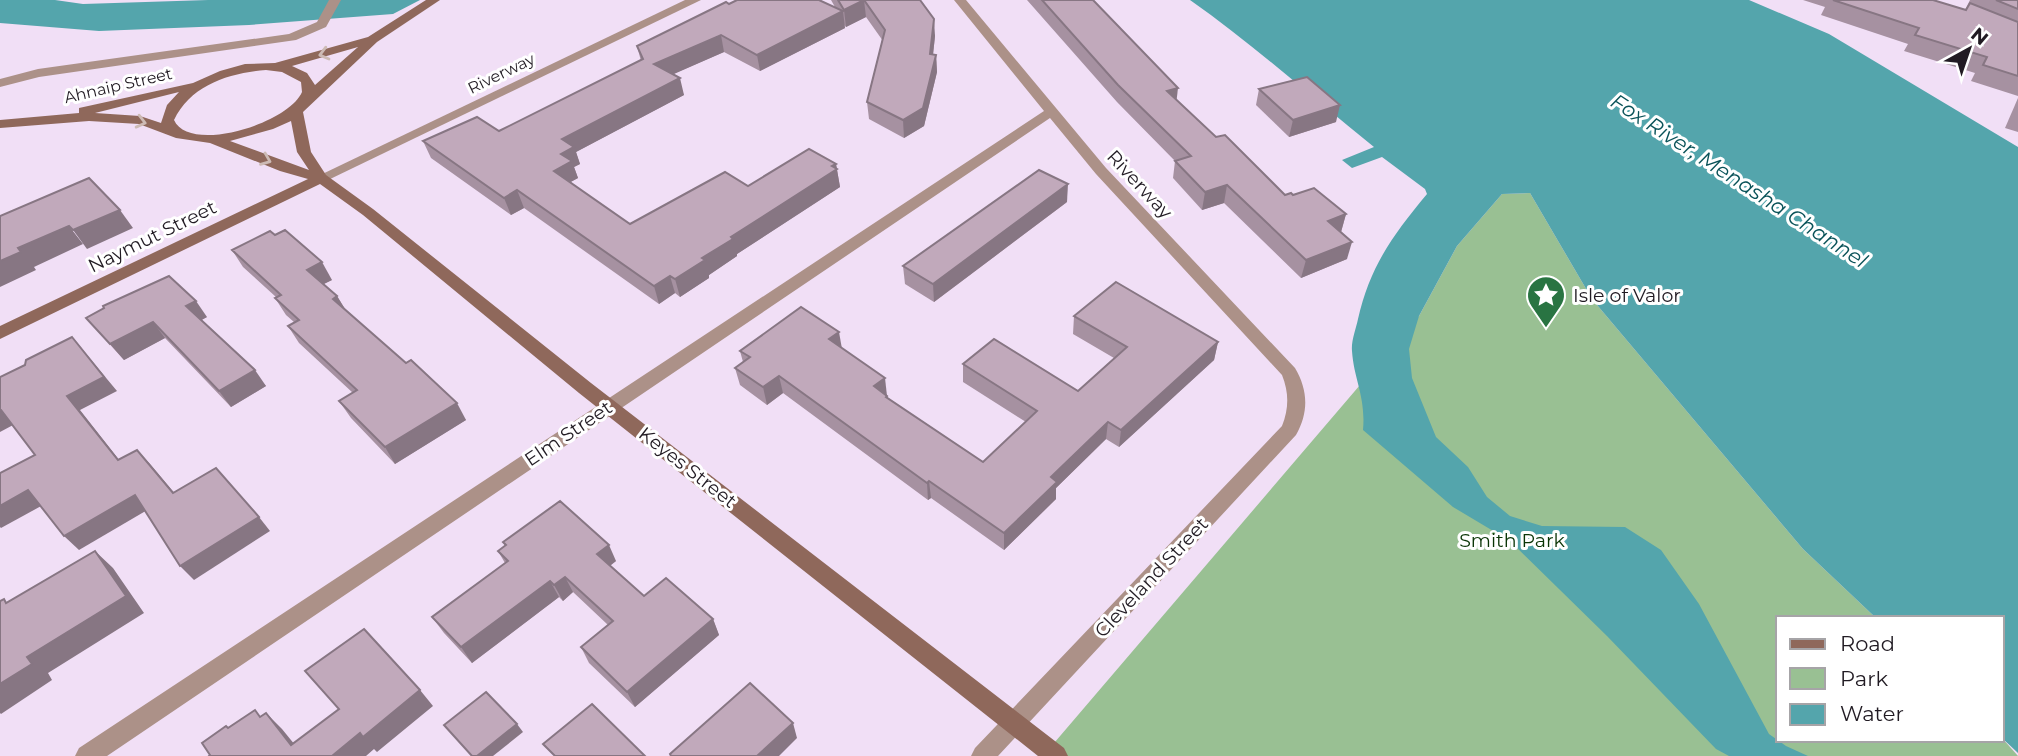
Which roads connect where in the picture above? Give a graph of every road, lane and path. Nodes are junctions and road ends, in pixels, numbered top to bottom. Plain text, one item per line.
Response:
1 (335, 0) edge
2 (434, 0) edge
3 (695, 0) edge
4 (960, 0) edge
5 (373, 39) junction
6 (274, 67) junction
7 (0, 83) edge
8 (195, 85) junction
9 (300, 105) junction
10 (1051, 112) junction
11 (50, 119) junction
12 (0, 124) edge
13 (181, 135) junction
14 (212, 139) junction
15 (321, 178) junction
16 (0, 332) edge
17 (1296, 388) joint
18 (609, 406) junction
19 (1013, 723) junction
20 (87, 756) edge
21 (983, 756) edge
22 (1056, 756) edge

1 - 7 street
2 - 5 street
3 - 15 street, Riverway
4 - 10 street, Riverway
5 -> 6 street, Ahnaip Street
5 - 9 street
6 - 8 street, Ahnaip Street
6 - 9 street, Keyes Street
8 - 11 street, Ahnaip Street
8 - 13 street
9 - 14 street
9 - 15 street, Keyes Street
10 - 17 street, Riverway
10 - 18 street, Elm Street
11 - 12 street, Ahnaip Street
11 -> 13 street, Ahnaip Street
13 - 14 street, Ahnaip Street
14 -> 15 street, Keyes Street
15 - 16 street, Naymut Street
15 - 18 street, Keyes Street
17 - 19 street, Cleveland Street
18 - 19 street, Keyes Street
18 - 20 street, Elm Street
19 - 21 street, Cleveland Street
19 - 22 street, Keyes Street

